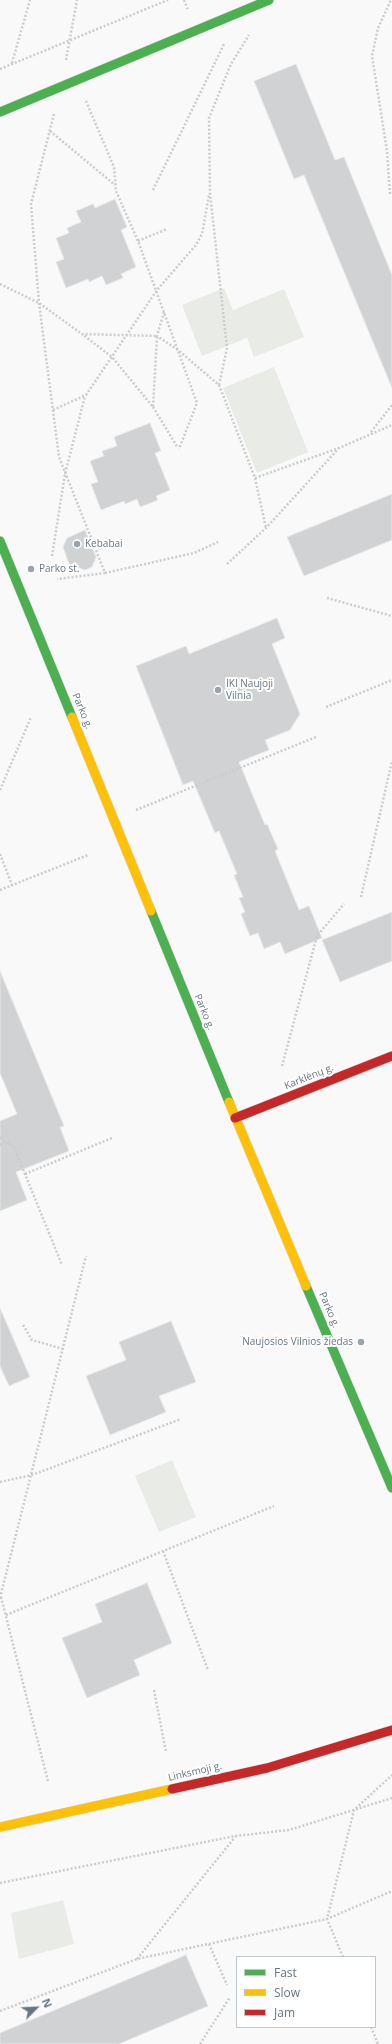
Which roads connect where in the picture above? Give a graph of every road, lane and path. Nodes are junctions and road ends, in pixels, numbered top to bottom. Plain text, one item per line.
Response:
1 (30, 0) edge
2 (77, 0) edge
3 (168, 0) edge
4 (269, 0) edge
5 (391, 0) edge
6 (247, 9) junction
7 (226, 18) junction
8 (70, 39) junction
9 (12, 64) junction
10 (0, 69) edge
11 (78, 81) junction
12 (61, 87) junction
13 (0, 112) edge
14 (50, 131) junction
15 (115, 185) junction
16 (153, 190) dead end
17 (210, 193) junction
18 (390, 194) dead end
19 (167, 229) dead end
20 (138, 241) junction
21 (0, 284) edge
22 (157, 290) junction
23 (39, 302) junction
24 (165, 312) junction
25 (82, 334) junction
26 (127, 334) junction
27 (157, 336) junction
28 (178, 350) junction
29 (112, 357) junction
30 (219, 385) junction
31 (86, 396) junction
32 (392, 405) edge
33 (153, 406) junction
34 (53, 410) junction
35 (392, 425) edge
36 (370, 433) junction
37 (339, 448) junction
38 (65, 474) junction
39 (255, 478) junction
40 (266, 528) junction
41 (0, 541) edge
42 (218, 542) dead end
43 (52, 556) dead end
44 (227, 564) dead end
45 (105, 573) junction
46 (57, 579) dead end
47 (328, 598) dead end
48 (392, 616) edge
49 (392, 680) edge
50 (326, 707) dead end
51 (31, 717) dead end
52 (316, 738) dead end
53 (392, 761) edge
54 (0, 790) edge
55 (136, 810) dead end
56 (0, 854) edge
57 (88, 855) dead end
58 (12, 885) junction
59 (0, 890) edge
60 (361, 897) dead end
61 (344, 904) dead end
62 (392, 1056) edge
63 (282, 1066) dead end
64 (235, 1118) junction
65 (0, 1137) edge
66 (112, 1138) dead end
67 (6, 1142) junction
68 (0, 1145) edge
69 (25, 1174) junction
70 (86, 1256) dead end
71 (62, 1265) dead end
72 (22, 1325) dead end
73 (63, 1349) junction
74 (181, 1419) dead end
75 (32, 1475) junction
76 (0, 1482) edge
77 (392, 1488) edge
78 (274, 1506) dead end
79 (163, 1551) junction
80 (1, 1597) edge
81 (6, 1615) junction
82 (208, 1670) dead end
83 (154, 1690) dead end
84 (392, 1730) edge
85 (166, 1752) dead end
86 (392, 1775) edge
87 (48, 1781) dead end
88 (392, 1798) edge
89 (354, 1810) junction
90 (0, 1827) edge
91 (235, 1836) junction
92 (0, 1883) edge
93 (392, 1891) edge
94 (327, 1919) junction
95 (208, 1944) junction
96 (342, 1956) edge
97 (137, 1959) junction
98 (227, 1985) dead end
99 (230, 1997) dead end
100 (0, 2011) edge
101 (371, 2028) edge
102 (200, 2044) edge
103 (378, 2044) edge

1 - 9 path
2 - 8 path
3 - 8 path
4 - 6 main road
5 - 18 path
6 - 7 main road
6 - 17 path
7 - 11 main road
7 - 16 path
8 - 9 path
8 - 12 path
9 - 10 path
11 - 12 main road
11 - 15 path
12 - 13 main road
12 - 14 path
14 - 15 path
14 - 23 path
15 - 20 path
17 - 22 path
17 - 30 path
19 - 20 path
20 - 22 path
21 - 23 path
22 - 24 path
22 - 26 path
23 - 25 path
23 - 34 path
24 - 27 path
24 - 28 path
25 - 26 path
25 - 29 path
26 - 27 path
26 - 29 path
27 - 28 path
27 - 33 path
28 - 30 path
28 - 33 path
29 - 31 path
29 - 33 path
30 - 39 path
31 - 34 path
31 - 38 path
32 - 36 path
34 - 38 path
35 - 36 path
36 - 37 path
37 - 39 path
37 - 40 path
38 - 43 path
38 - 45 path
39 - 40 path
40 - 44 path
41 - 64 main road, Parko g.
42 - 45 path
45 - 46 path
47 - 48 path
49 - 50 path
51 - 54 path
52 - 55 path
53 - 60 path
56 - 58 path
57 - 58 path
58 - 59 path
61 - 63 path
62 - 64 main road, Karklėnų g.
64 - 77 main road, Parko g.
65 - 67 path
66 - 69 path
67 - 68 path
67 - 69 path
69 - 71 path
70 - 73 path
72 - 73 path
73 - 75 path
74 - 75 path
75 - 76 path
75 - 80 path
78 - 79 path
79 - 81 path
79 - 82 path
80 - 81 path
81 - 87 path
83 - 85 path
84 - 90 main road, Linksmoji g.
86 - 89 path
88 - 89 path
89 - 91 path
89 - 94 path
91 - 92 path
91 - 97 path
93 - 94 path
94 - 95 path
94 - 96 path
95 - 97 path
95 - 98 path
97 - 100 path
99 - 102 path
101 - 103 path

